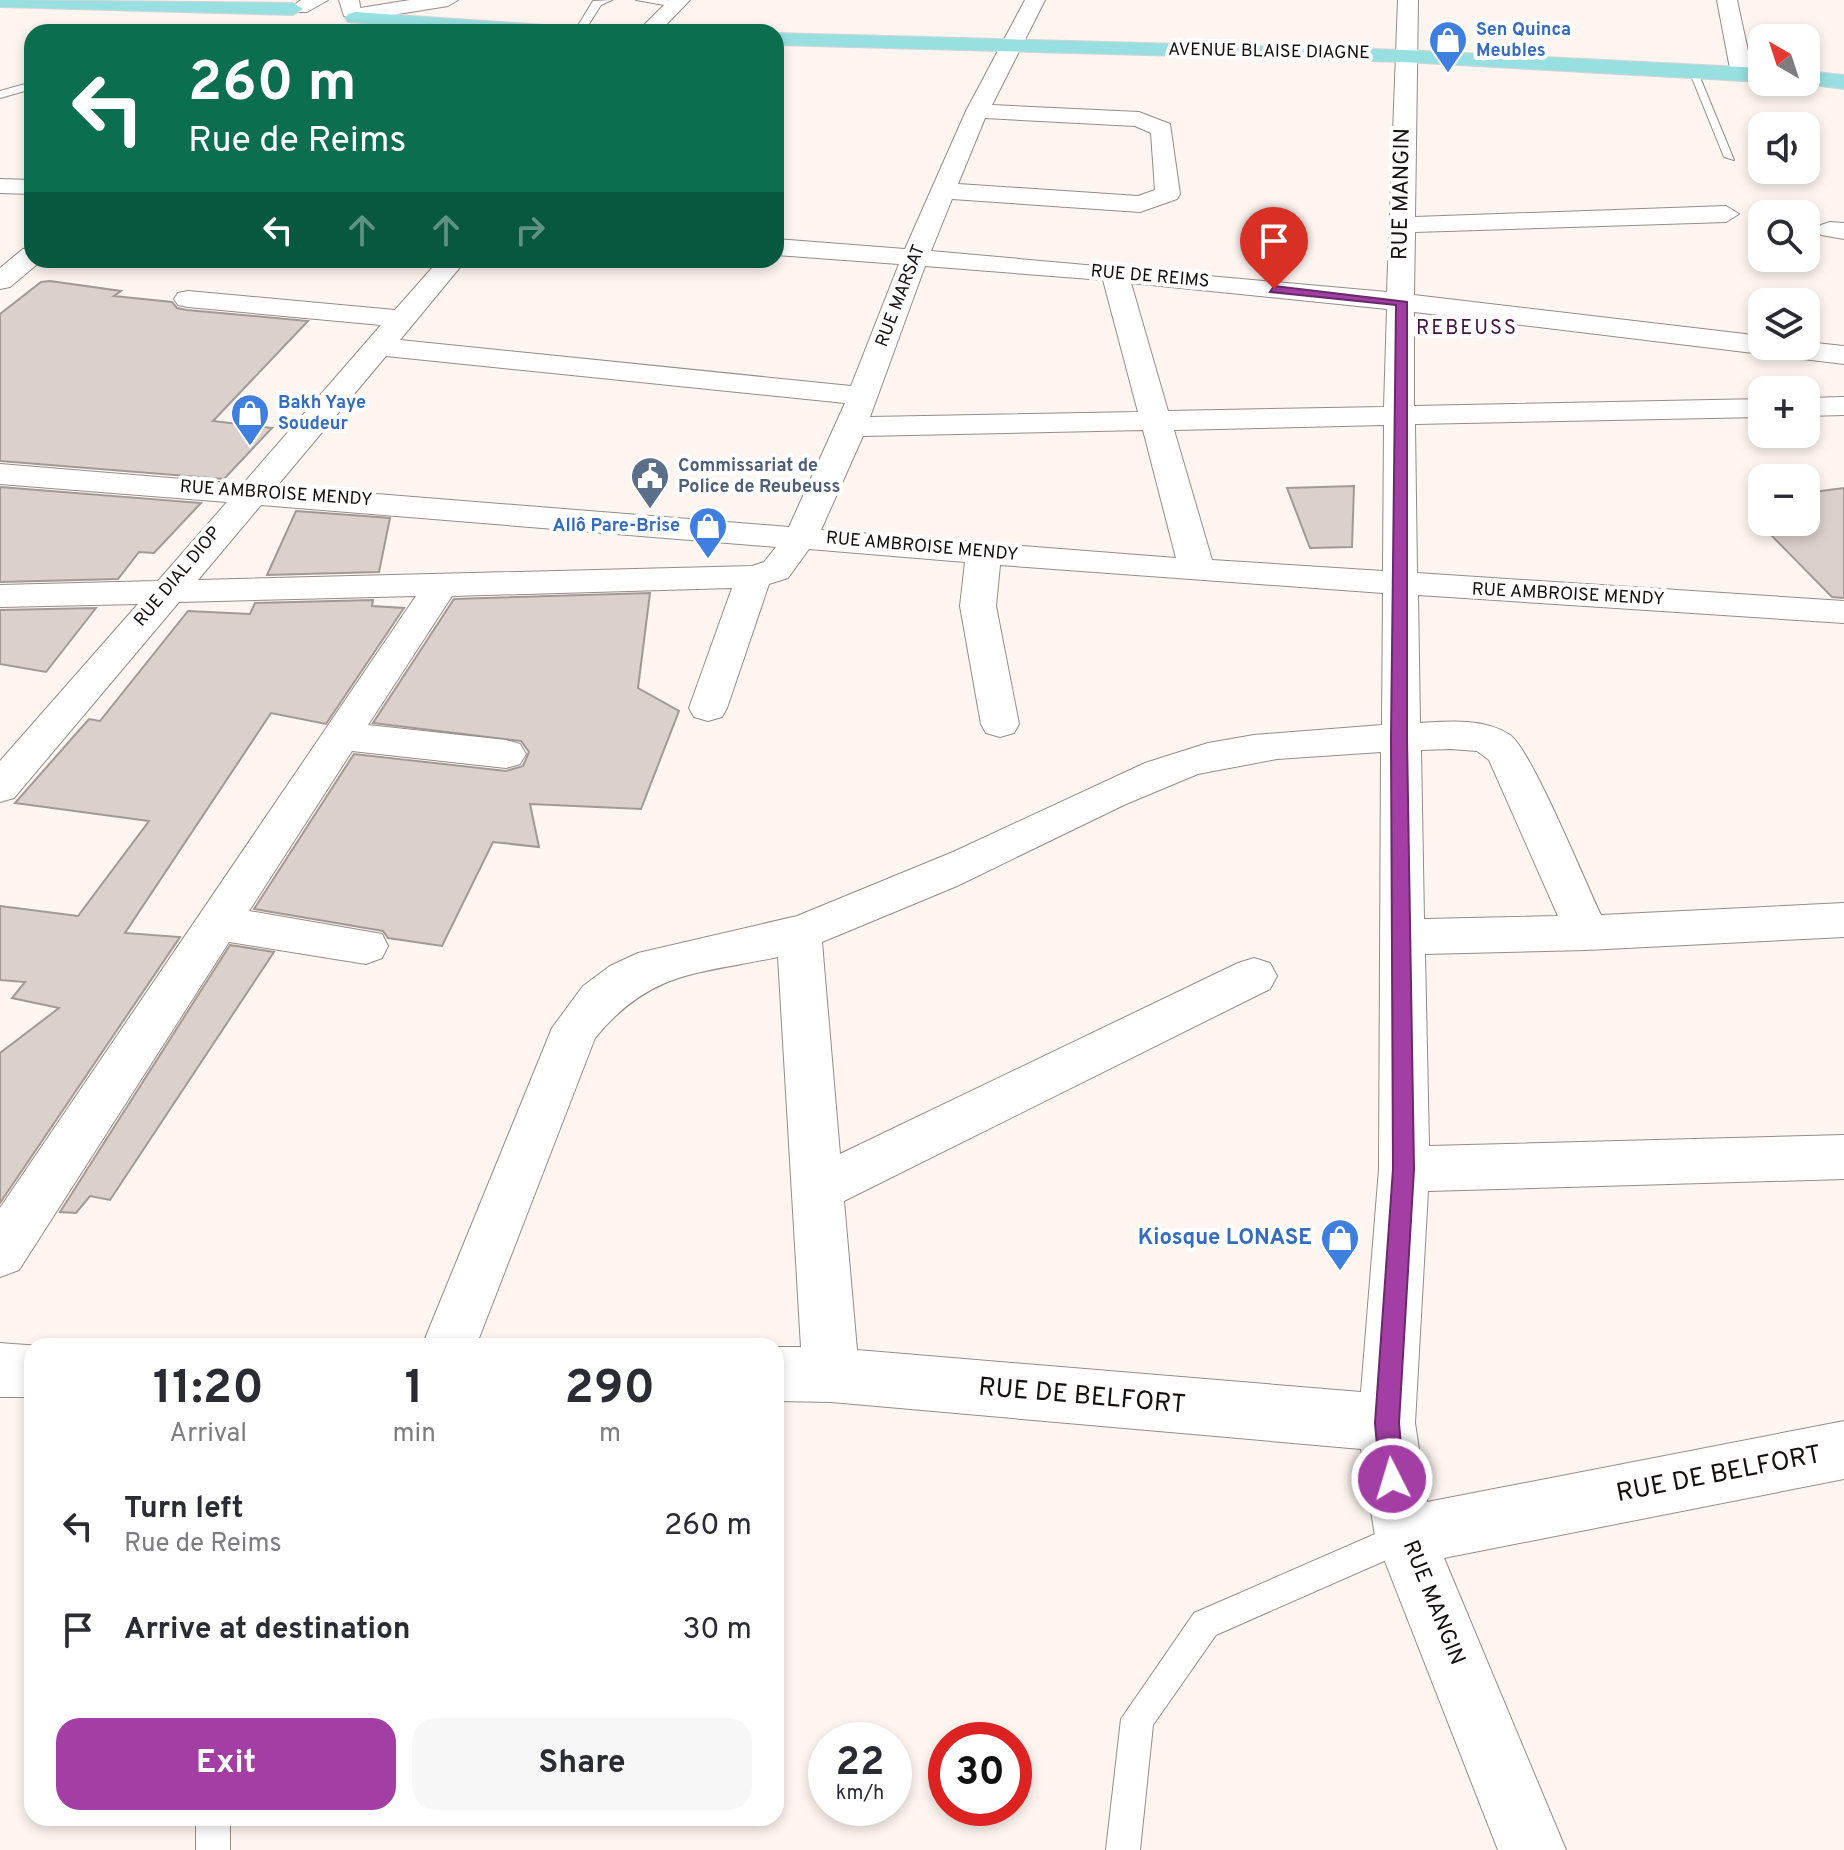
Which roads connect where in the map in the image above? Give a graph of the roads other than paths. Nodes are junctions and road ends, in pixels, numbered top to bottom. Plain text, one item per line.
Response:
1 (448, 0) edge
2 (607, 0) edge
3 (641, 0) edge
4 (1035, 0) edge
5 (1408, 0) edge
6 (1727, 0) edge
7 (14, 1) edge
8 (678, 2) edge
9 (304, 6) edge
10 (0, 14) edge
11 (350, 21) edge
12 (232, 24) edge
13 (265, 24) edge
14 (408, 24) edge
15 (584, 24) edge
16 (655, 24) edge
17 (784, 39) edge
18 (1009, 46) junction
19 (1404, 56) junction
20 (1748, 62) edge
21 (1692, 70) junction
22 (1748, 74) edge
23 (1820, 79) edge
24 (1844, 82) edge
25 (24, 88) edge
26 (0, 95) edge
27 (977, 111) junction
28 (1730, 157) dead end
29 (0, 186) edge
30 (24, 187) edge
31 (944, 191) junction
32 (1726, 214) dead end
33 (1402, 225) junction
34 (784, 248) edge
35 (914, 259) junction
36 (24, 262) edge
37 (446, 268) edge
38 (1115, 273) junction
39 (0, 281) edge
40 (188, 299) dead end
41 (1401, 302) junction
42 (403, 319) junction
43 (1748, 343) edge
44 (379, 347) junction
45 (1820, 352) edge
46 (1844, 355) edge
47 (863, 396) junction
48 (1844, 406) edge
49 (1820, 407) edge
50 (1748, 408) edge
51 (1399, 414) junction
52 (1153, 418) junction
53 (851, 427) junction
54 (0, 474) edge
55 (251, 492) junction
56 (801, 537) junction
57 (982, 552) junction
58 (1197, 570) junction
59 (754, 577) junction
60 (441, 585) junction
61 (1401, 585) junction
62 (166, 592) junction
63 (0, 596) edge
64 (1831, 611) edge
65 (1844, 642) edge
66 (708, 708) dead end
67 (1000, 724) dead end
68 (341, 736) junction
69 (1399, 738) junction
70 (506, 754) dead end
71 (0, 788) edge
72 (1844, 920) edge
73 (218, 923) junction
74 (1587, 933) junction
75 (799, 934) junction
76 (1403, 937) junction
77 (366, 946) dead end
78 (1254, 976) dead end
79 (1844, 1157) edge
80 (1404, 1169) junction
81 (818, 1189) junction
82 (0, 1253) edge
83 (452, 1338) edge
84 (0, 1370) edge
85 (24, 1370) edge
86 (784, 1374) edge
87 (831, 1375) junction
88 (1387, 1423) junction
89 (1844, 1450) edge
90 (1405, 1536) junction
91 (213, 1826) edge
92 (213, 1850) edge
93 (1123, 1850) edge
94 (1532, 1850) edge

1 - 11 street
2 - 15 lane
3 - 8 lane
4 - 18 street, RUE MARSAT
5 - 19 street, RUE MANGIN
6 - 20 street
7 - 9 main road
8 - 16 street
9 - 11 main road
9 - 13 main road
10 - 12 main road
11 - 14 main road
17 - 18 main road, AVENUE BLAISE DIAGNE
18 - 19 main road, AVENUE BLAISE DIAGNE
18 - 27 street, RUE MARSAT
19 - 21 main road, AVENUE BLAISE DIAGNE
19 - 33 street, RUE MANGIN
21 - 22 main road, AVENUE BLAISE DIAGNE
21 - 28 lane
23 - 24 main road
25 - 26 lane
27 - 31 street, RUE MARSAT
27 - 31 street
29 - 30 street
31 - 35 street, RUE MARSAT
32 - 33 street
33 - 41 street, RUE MANGIN
34 - 35 street, RUE DE REIMS
35 - 38 street, RUE DE REIMS
35 - 47 street, RUE MARSAT
36 - 39 street
37 - 42 street, RUE DIAL DIOP
38 - 41 street, RUE DE REIMS
38 - 52 street
40 - 42 street
41 - 43 street, RUE DE REIMS
41 - 51 street, RUE MANGIN
42 - 44 street, RUE DIAL DIOP
44 - 47 street
44 - 55 street, RUE DIAL DIOP
45 - 46 street
47 - 53 street, RUE MARSAT
48 - 49 street
50 - 51 street
51 - 52 street
51 - 61 street, RUE MANGIN
52 - 53 street
52 - 58 street
53 - 56 street, RUE MARSAT
54 - 55 street, RUE AMBROISE MENDY
55 - 56 street, RUE AMBROISE MENDY
55 - 62 street, RUE DIAL DIOP
56 - 57 street, RUE AMBROISE MENDY
56 - 59 street, RUE MARSAT
57 - 58 street, RUE AMBROISE MENDY
57 - 67 street
58 - 61 street, RUE AMBROISE MENDY
59 - 60 street
59 - 66 street
60 - 62 street
60 - 68 street
61 - 64 street, RUE AMBROISE MENDY
61 - 69 street, RUE MANGIN
62 - 63 street
62 - 71 street, RUE DIAL DIOP
64 - 65 street
68 - 70 street
68 - 73 street
69 - 74 street
69 - 75 street
69 - 76 street, RUE MANGIN
72 - 74 street
73 - 77 street
73 - 82 street
74 - 76 street
75 - 81 street
75 - 83 street
76 - 80 street, RUE MANGIN
78 - 81 street
79 - 80 street
80 - 88 street, RUE MANGIN
81 - 87 street
84 - 85 street
86 - 87 street, RUE DE BELFORT
87 - 88 street, RUE DE BELFORT
88 - 90 street, RUE MANGIN
89 - 90 street, RUE DE BELFORT
90 - 93 lane
90 - 94 street, RUE MANGIN
91 - 92 lane

